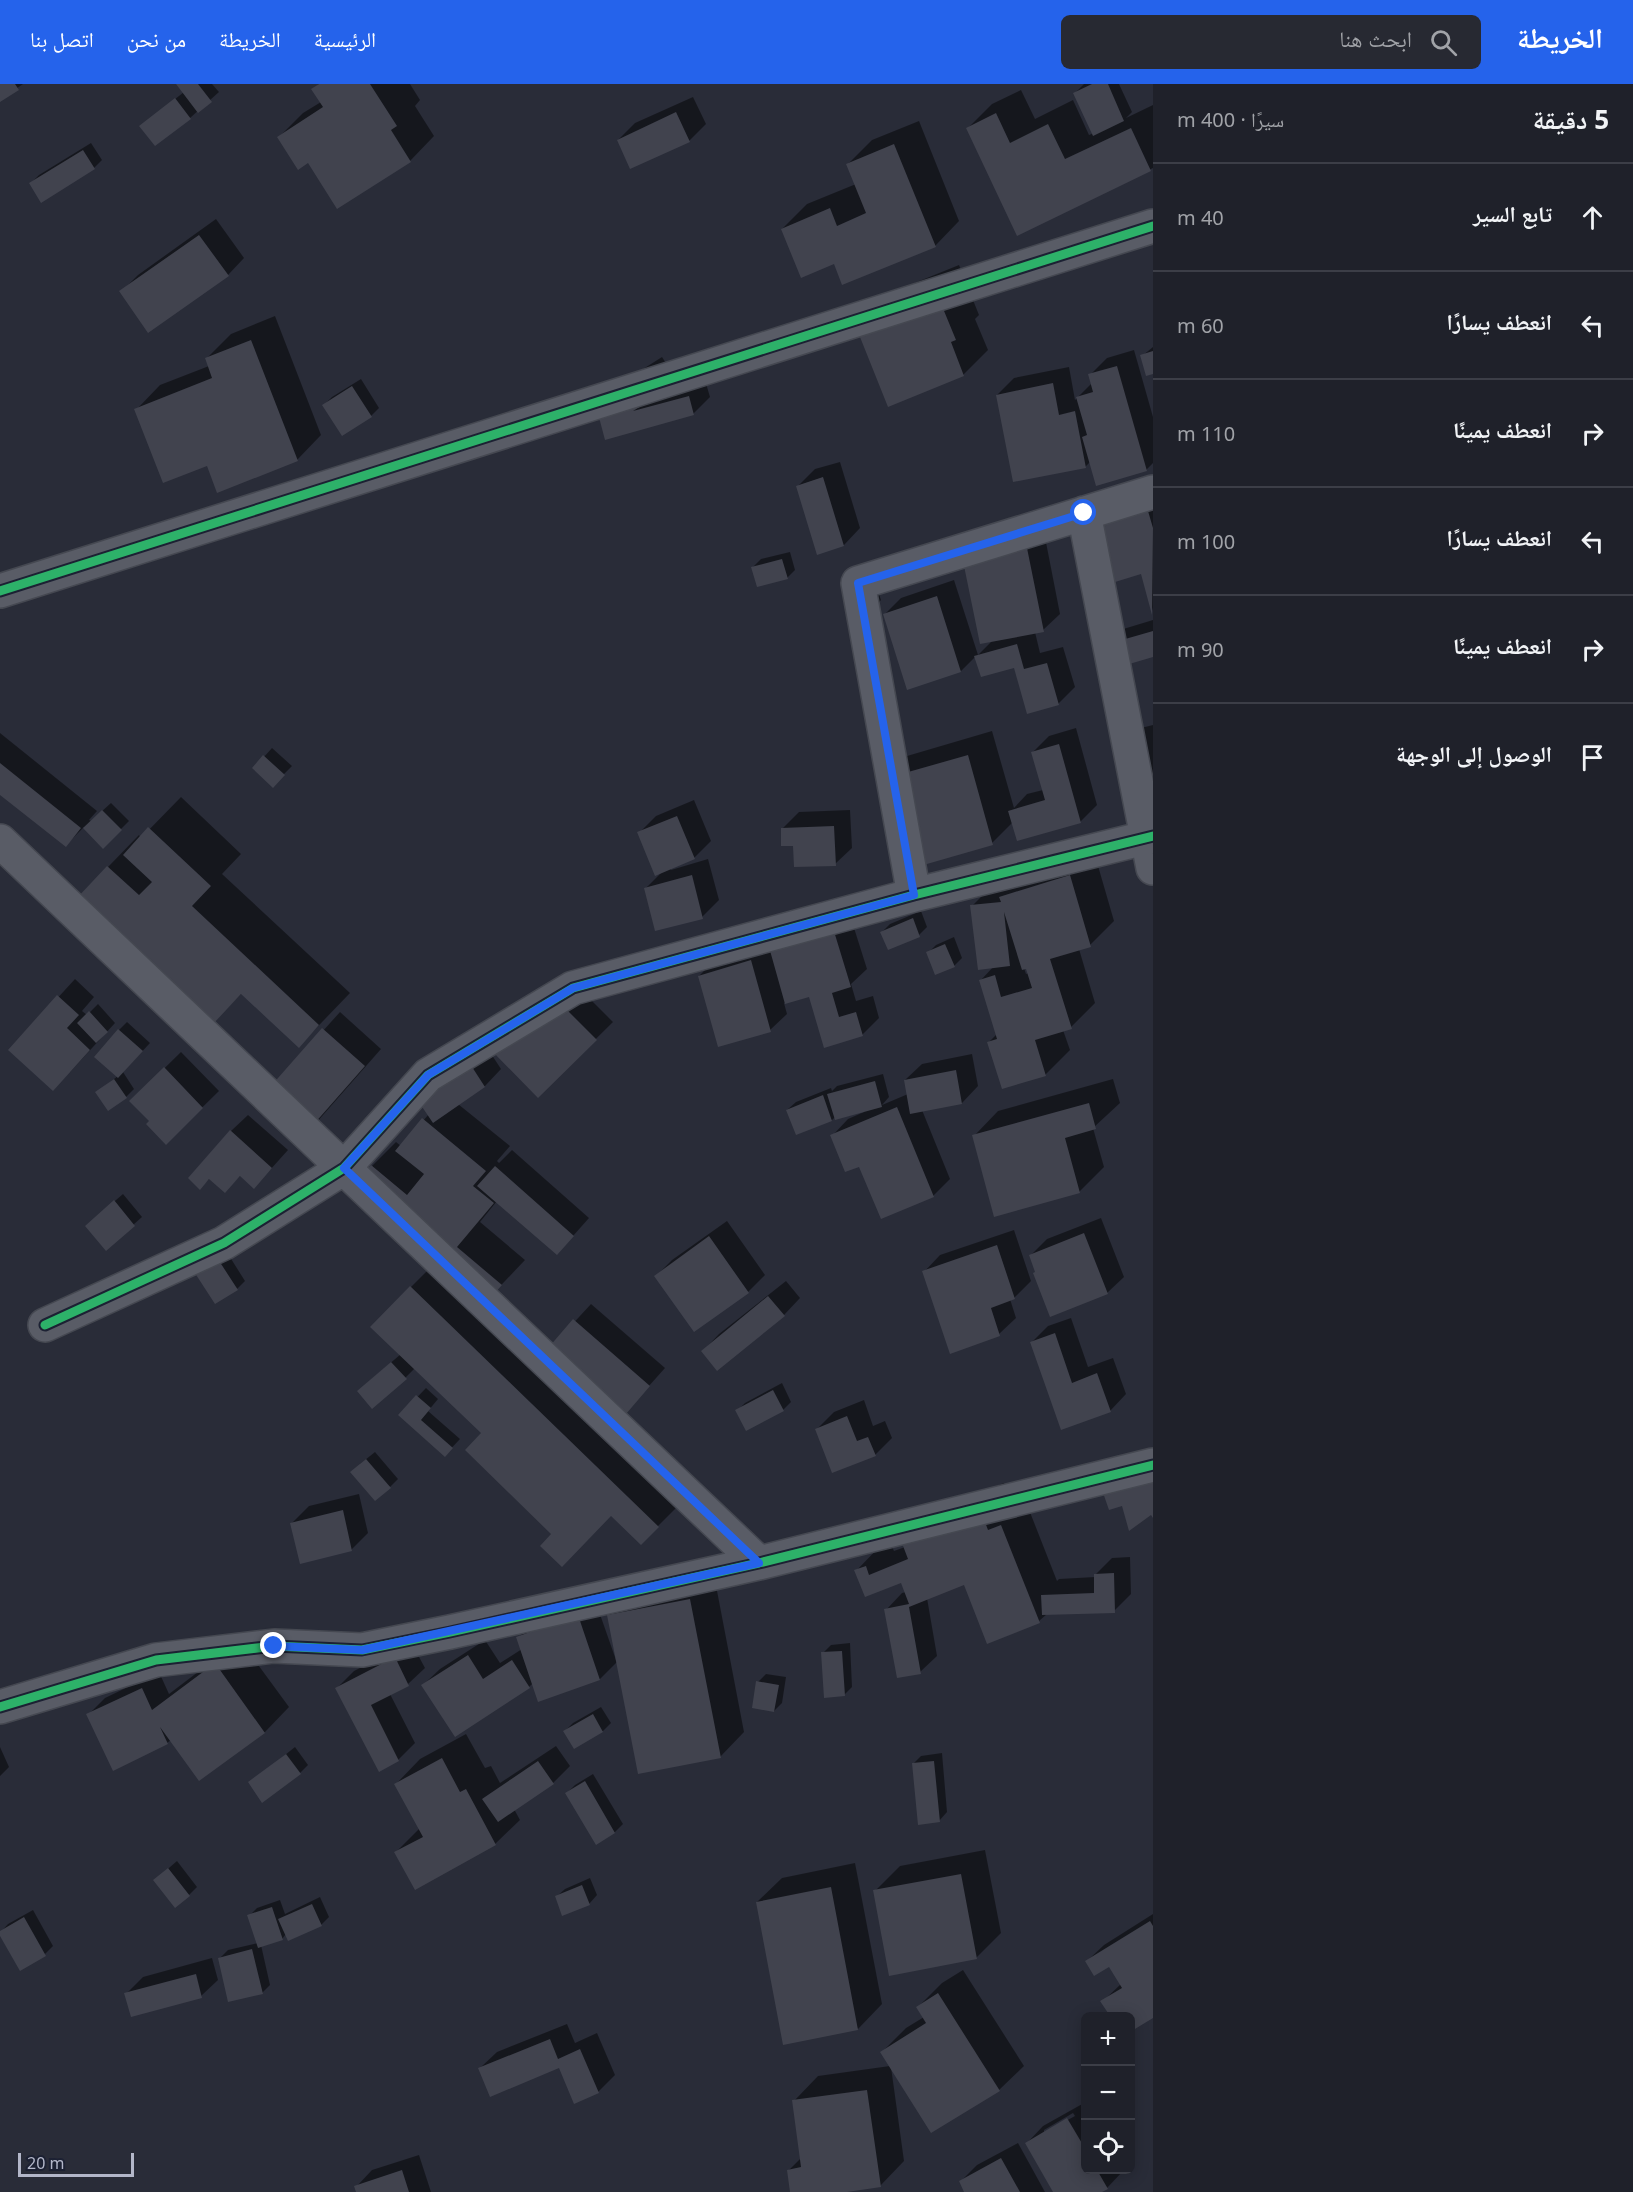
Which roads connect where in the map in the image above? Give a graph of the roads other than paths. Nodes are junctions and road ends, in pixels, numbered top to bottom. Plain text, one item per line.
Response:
1 (1153, 226) edge
2 (1153, 492) edge
3 (1084, 513) junction
4 (0, 591) edge
5 (0, 841) edge
6 (1151, 847) edge
7 (914, 895) junction
8 (344, 1168) junction
9 (45, 1325) dead end
10 (1153, 1465) edge
11 (759, 1563) junction
12 (0, 1707) edge

1 - 4 street
2 - 3 street
3 - 6 street
3 - 7 street
5 - 8 street
6 - 7 street
7 - 8 street
8 - 9 street
8 - 11 street
10 - 11 street
11 - 12 street

